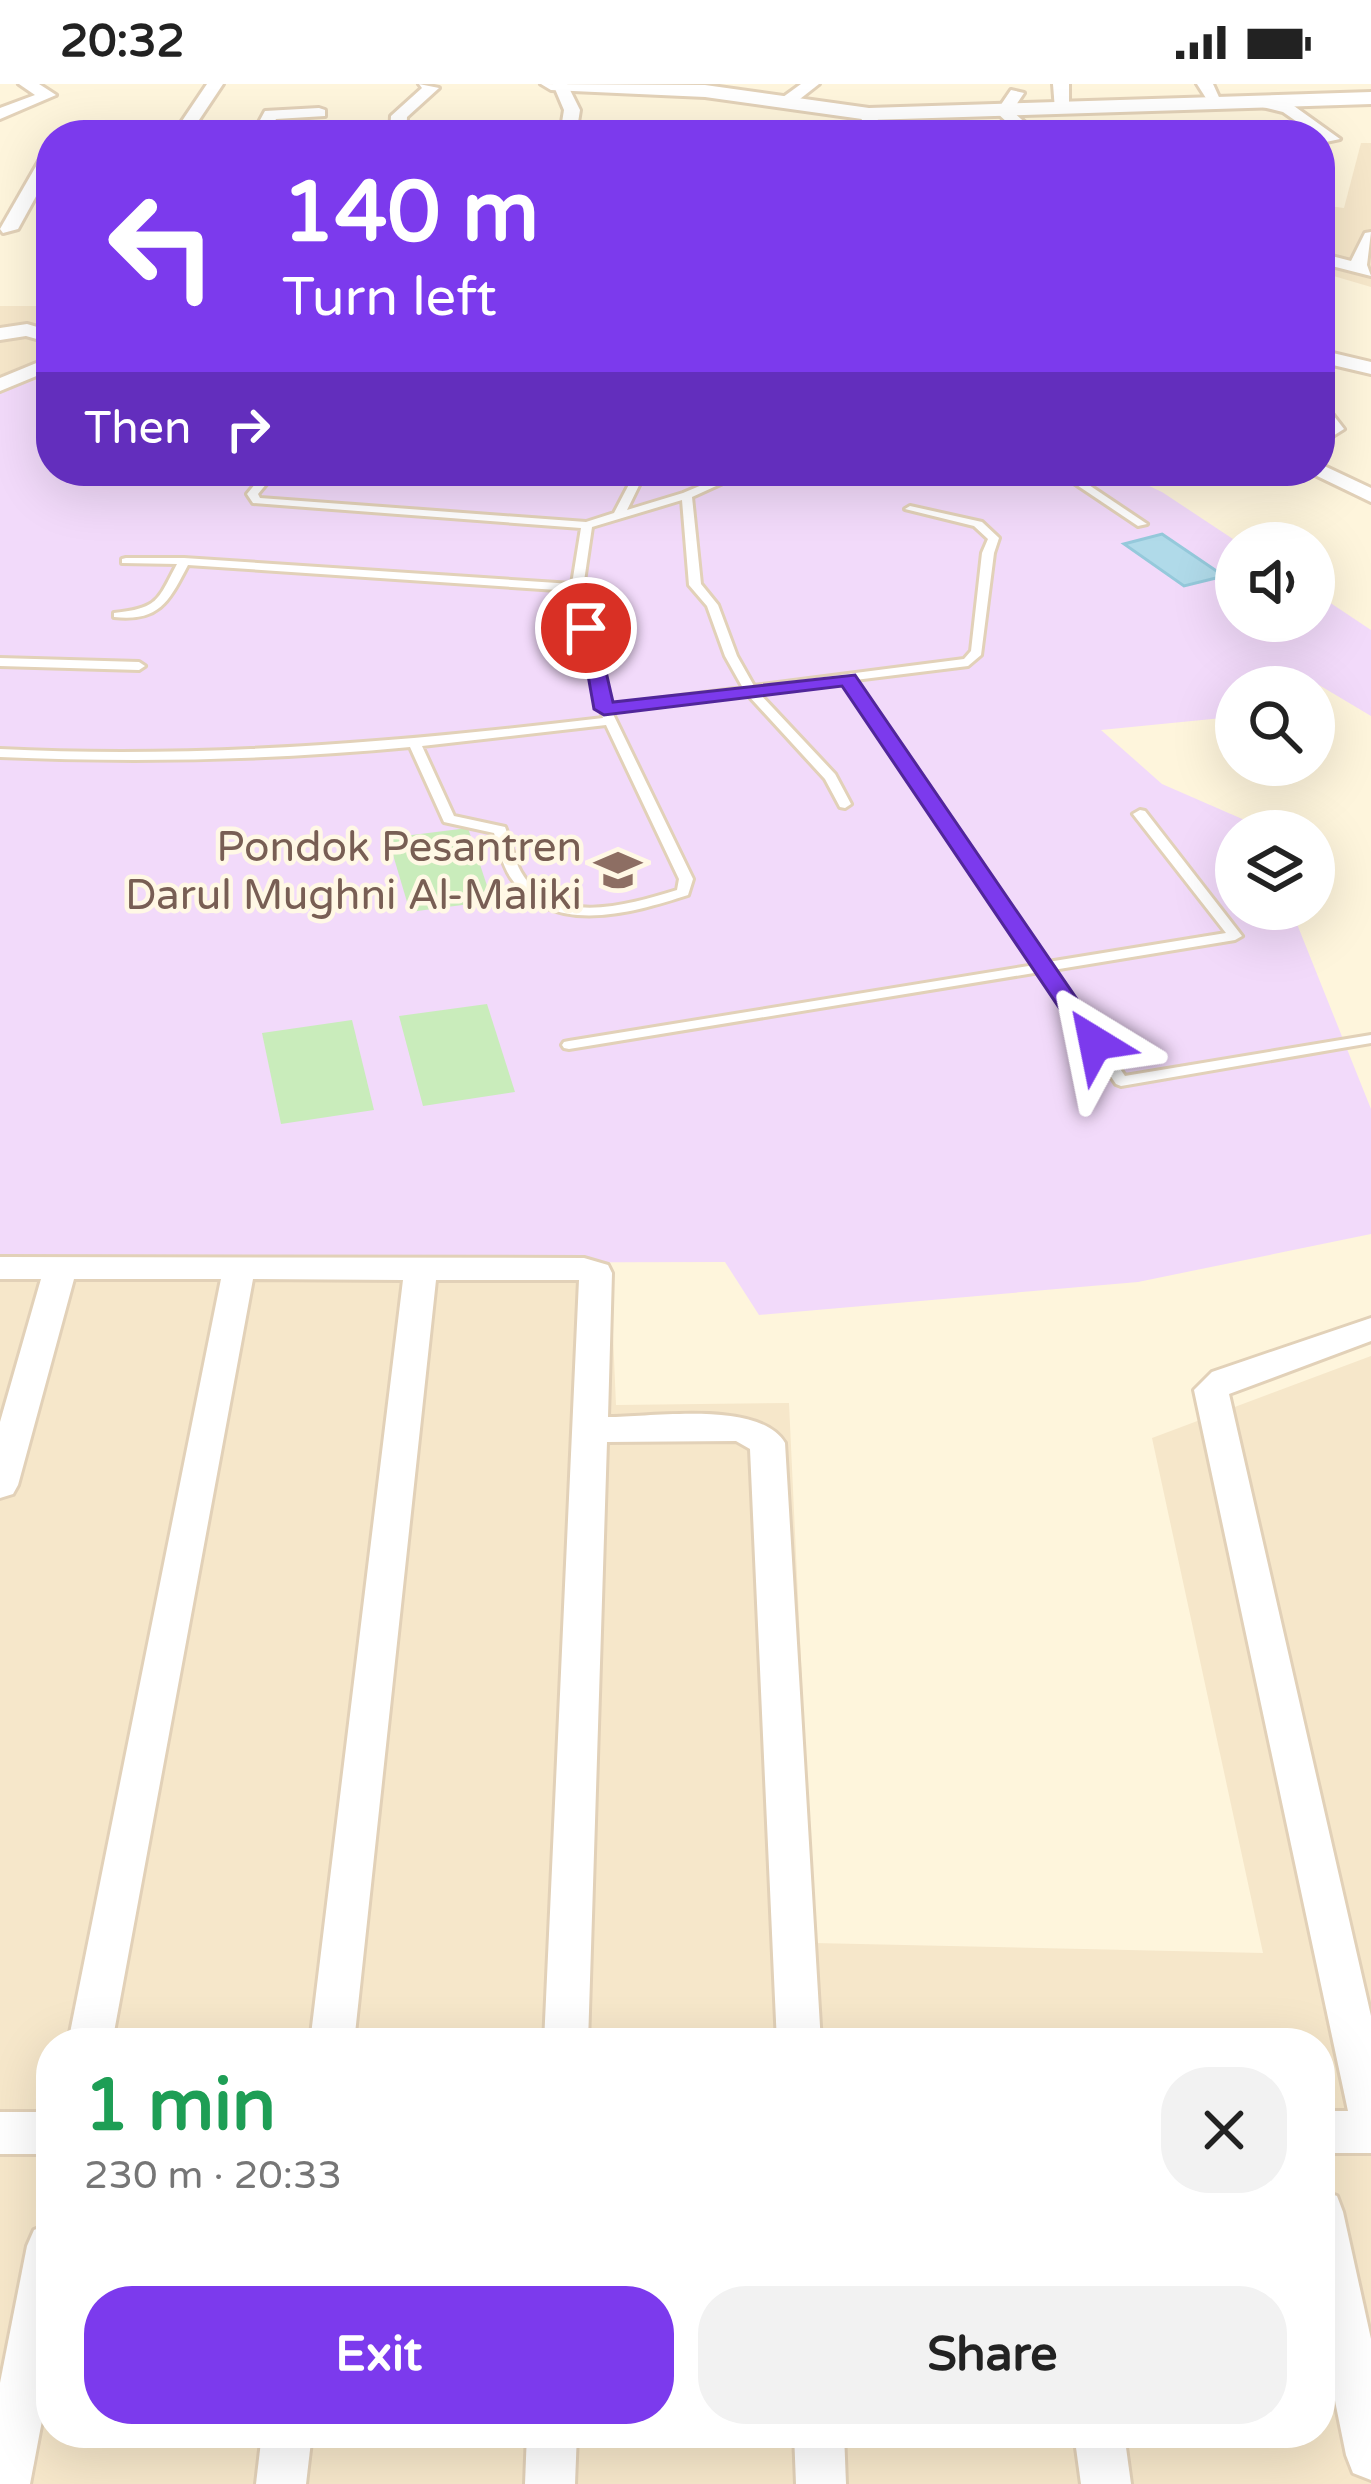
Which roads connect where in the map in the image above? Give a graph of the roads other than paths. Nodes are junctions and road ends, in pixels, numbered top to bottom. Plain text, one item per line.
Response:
1 (27, 84) edge
2 (214, 84) edge
3 (427, 84) edge
4 (555, 84) edge
5 (811, 84) edge
6 (1061, 84) edge
7 (1287, 92) edge
8 (1211, 93) edge
9 (1371, 98) edge
10 (1255, 101) junction
11 (1010, 102) junction
12 (785, 103) junction
13 (1063, 110) junction
14 (319, 113) dead end
15 (0, 114) edge
16 (191, 120) edge
17 (268, 120) edge
18 (400, 120) edge
19 (570, 120) edge
20 (854, 120) edge
21 (895, 120) edge
22 (1021, 120) edge
23 (1304, 120) edge
24 (36, 181) edge
25 (9, 229) dead end
26 (1371, 237) edge
27 (1364, 269) edge
28 (36, 333) edge
29 (0, 334) edge
30 (1335, 360) edge
31 (1371, 368) edge
32 (36, 369) edge
33 (0, 385) edge
34 (1335, 478) edge
35 (259, 486) edge
36 (634, 486) edge
37 (708, 486) edge
38 (1084, 486) edge
39 (687, 495) junction
40 (1371, 496) edge
41 (910, 509) dead end
42 (620, 514) junction
43 (1142, 524) dead end
44 (586, 525) junction
45 (126, 561) dead end
46 (184, 561) junction
47 (577, 588) junction
48 (118, 615) dead end
49 (0, 662) edge
50 (139, 666) dead end
51 (848, 679) junction
52 (751, 692) junction
53 (608, 715) junction
54 (415, 745) junction
55 (0, 753) edge
56 (845, 804) dead end
57 (1141, 814) dead end
58 (1043, 968) junction
59 (1371, 1039) edge
60 (569, 1046) dead end
61 (0, 1268) edge
62 (60, 1269) junction
63 (239, 1269) junction
64 (421, 1270) junction
65 (1371, 1330) edge
66 (589, 1430) junction
67 (0, 1485) edge
68 (93, 2028) edge
69 (334, 2028) edge
70 (567, 2028) edge
71 (799, 2028) edge
72 (1371, 2115) edge
73 (1335, 2132) edge
74 (1371, 2132) edge
75 (0, 2133) edge
76 (36, 2133) edge
77 (1335, 2283) edge
78 (36, 2324) edge
79 (285, 2448) edge
80 (551, 2448) edge
81 (820, 2448) edge
82 (1101, 2448) edge
83 (1371, 2455) edge
84 (5, 2484) edge
85 (281, 2484) edge
86 (550, 2484) edge
87 (821, 2484) edge
88 (1106, 2484) edge

1 - 15 street
2 - 16 street
3 - 18 street
4 - 12 street
4 - 19 street
5 - 12 street
6 - 13 street
7 - 9 street
7 - 10 street
8 - 10 street
8 - 13 street
10 - 23 street
11 - 13 street
11 - 21 street
11 - 22 street
12 - 20 street
14 - 17 street
24 - 25 street
26 - 27 street
28 - 29 street
30 - 31 street
32 - 33 street
34 - 40 street
35 - 44 lane
36 - 42 lane
37 - 39 lane
38 - 43 lane
39 - 42 lane
39 - 52 lane
41 - 51 lane
42 - 44 lane
44 - 47 lane
45 - 46 lane
46 - 47 lane
46 - 48 lane
47 - 53 lane
49 - 50 lane
51 - 52 lane
51 - 58 lane
52 - 53 lane
52 - 56 lane
53 - 54 lane
53 - 54 lane
54 - 55 lane
57 - 58 lane
58 - 59 lane
58 - 60 lane
61 - 62 street
62 - 63 street
62 - 67 street
63 - 64 street
63 - 68 street
64 - 66 street
64 - 69 street
65 - 72 street
66 - 70 street
66 - 71 street
73 - 74 street
75 - 76 street
77 - 83 street
78 - 84 street
79 - 85 street
80 - 86 street
81 - 87 street
82 - 88 street

